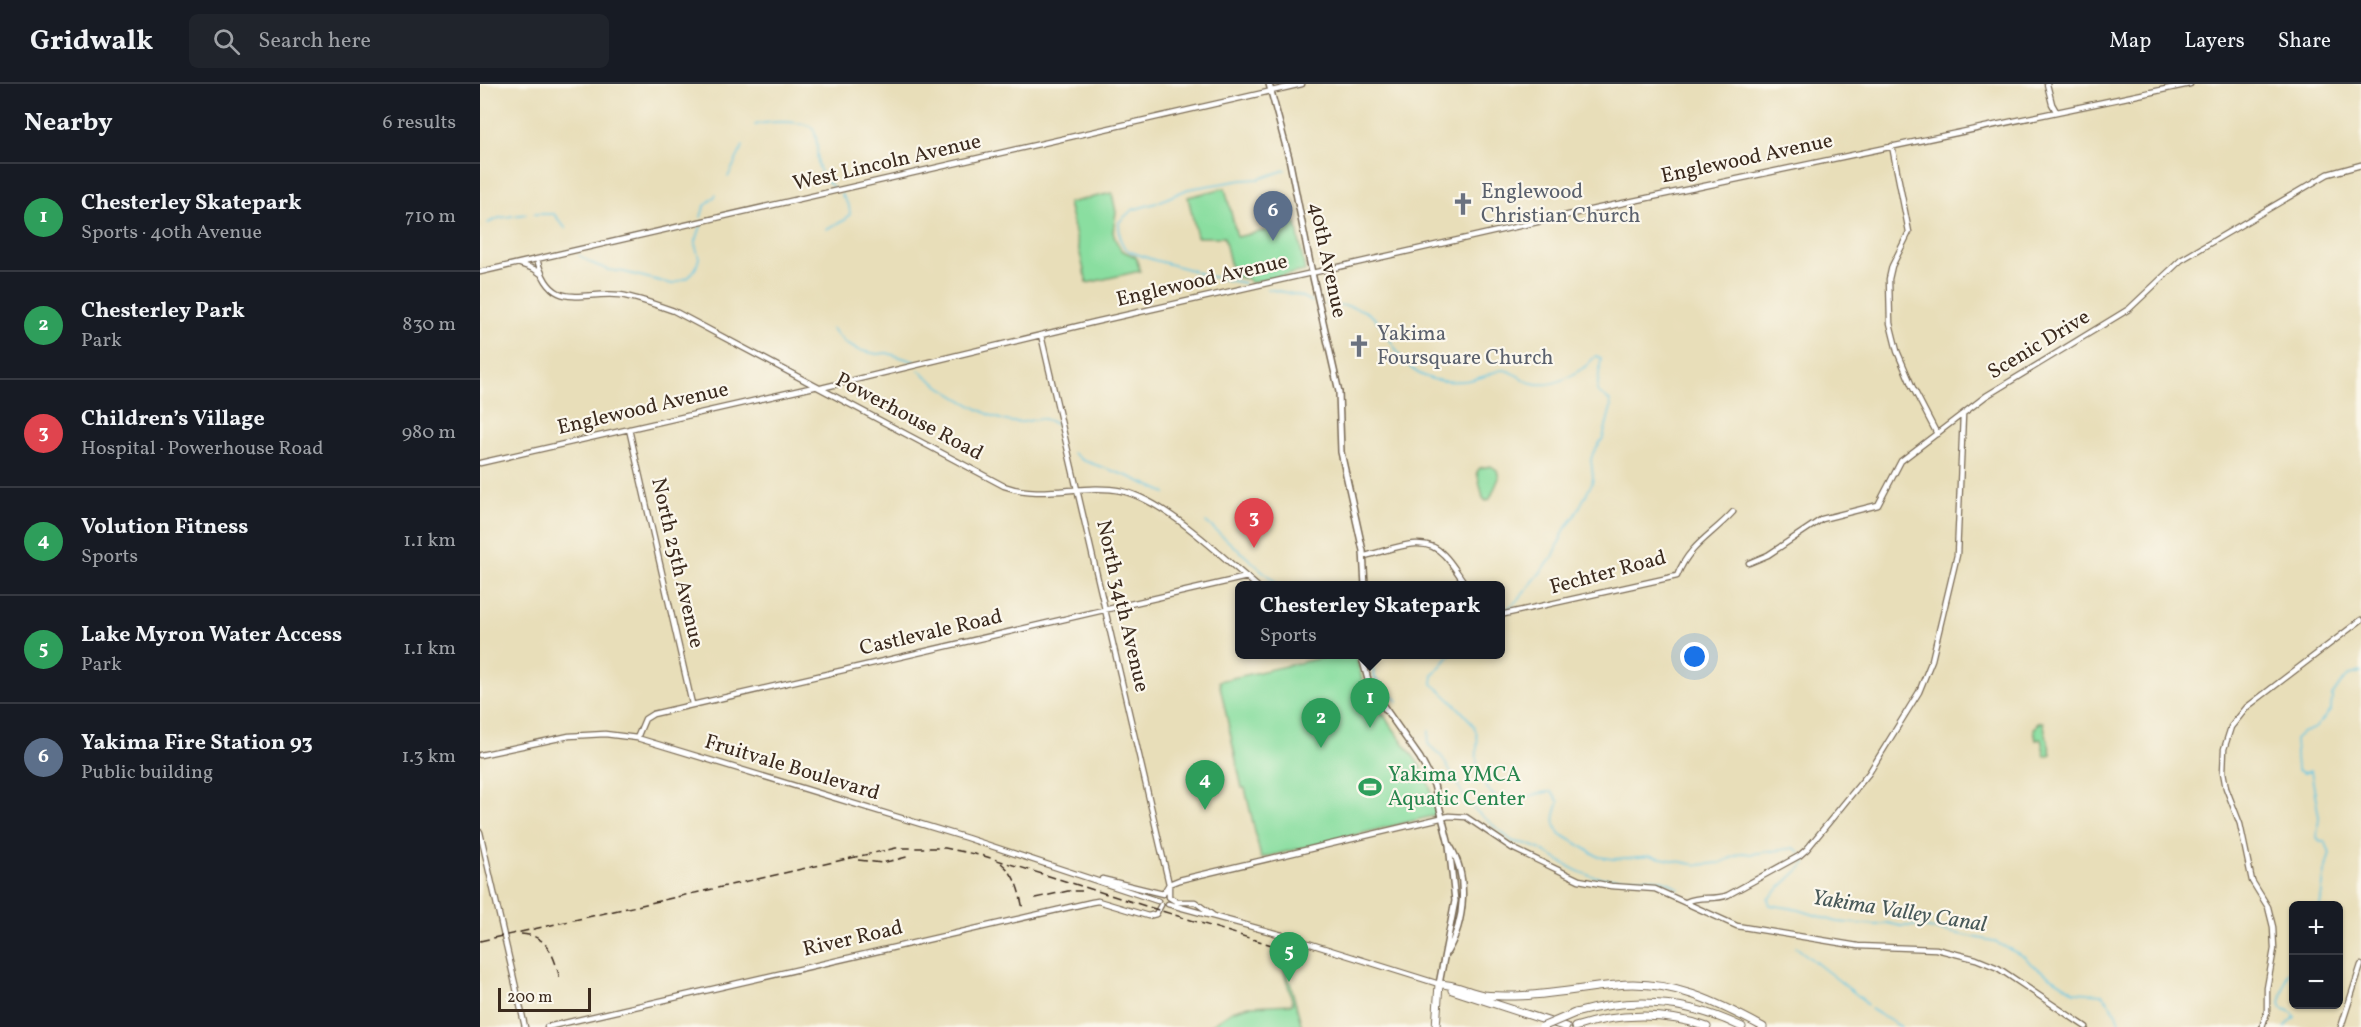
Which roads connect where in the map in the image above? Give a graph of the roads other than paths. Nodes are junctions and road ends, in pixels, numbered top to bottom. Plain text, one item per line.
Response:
1 (1269, 84) edge
2 (1302, 84) edge
3 (2047, 84) edge
4 (2190, 84) edge
5 (1271, 92) junction
6 (2056, 111) junction
7 (1892, 146) junction
8 (2361, 165) edge
9 (537, 259) junction
10 (517, 264) junction
11 (480, 272) edge
12 (1312, 273) junction
13 (541, 274) junction
14 (1041, 335) junction
15 (814, 386) junction
16 (821, 388) junction
17 (1962, 415) junction
18 (629, 429) junction
19 (1937, 434) junction
20 (480, 463) edge
21 (1078, 491) junction
22 (1733, 512) dead end
23 (1364, 556) junction
24 (1749, 562) dead end
25 (1247, 578) junction
26 (1251, 581) edge
27 (1365, 581) edge
28 (1464, 581) edge
29 (1106, 610) junction
30 (1505, 614) edge
31 (2361, 620) edge
32 (1362, 659) edge
33 (692, 704) junction
34 (637, 738) junction
35 (480, 755) edge
36 (1442, 818) junction
37 (480, 832) edge
38 (1090, 877) junction
39 (1169, 884) junction
40 (1163, 894) junction
41 (1169, 897) junction
42 (1686, 902) junction
43 (1160, 903) junction
44 (1168, 904) junction
45 (1216, 918) junction
46 (2361, 965) edge
47 (1439, 984) junction
48 (525, 1027) edge
49 (547, 1027) edge
50 (1436, 1027) edge
51 (1542, 1027) edge
52 (1566, 1027) edge
53 (1575, 1027) edge
54 (1707, 1027) edge
55 (1742, 1027) edge
56 (1763, 1027) edge
57 (2086, 1027) edge
58 (2262, 1027) edge
59 (2341, 1027) edge

1 - 5 main road, 40th Avenue
2 - 5 street, West Lincoln Avenue
3 - 6 street
4 - 6 street, Englewood Avenue
5 - 9 street, West Lincoln Avenue
5 - 12 main road, 40th Avenue
6 - 7 street, Englewood Avenue
7 - 12 street, Englewood Avenue
7 - 19 street
8 - 17 street, Scenic Drive
9 - 10 street, West Lincoln Avenue
9 - 13 street, Powerhouse Road
10 - 11 street, West Lincoln Avenue
10 - 13 street, Powerhouse Road
12 - 14 street, Englewood Avenue
12 - 23 main road, 40th Avenue
13 - 15 street, Powerhouse Road
14 - 16 street, Englewood Avenue
14 - 21 street, North 34th Avenue
15 - 16 street, Powerhouse Road
15 - 18 street, Englewood Avenue
16 - 21 street, Powerhouse Road
17 - 19 street, Scenic Drive
17 - 42 street
18 - 20 street, Englewood Avenue
18 - 33 street, North 25th Avenue
19 - 24 street, Scenic Drive
21 - 25 street, Powerhouse Road
21 - 29 street, North 34th Avenue
22 - 30 street, Fechter Road
23 - 27 main road, 40th Avenue
23 - 28 street
25 - 26 street, Powerhouse Road
25 - 29 street, Castlevale Road
29 - 33 street, Castlevale Road
29 - 39 street, North 34th Avenue
31 - 58 street
32 - 36 main road
33 - 34 street, Castlevale Road
34 - 35 street, Fruitvale Boulevard
34 - 38 street, Fruitvale Boulevard
36 - 39 street
36 - 42 street
36 - 47 main road
37 - 48 street
38 - 40 street, Fruitvale Boulevard
38 - 43 street, Fruitvale Boulevard
39 - 40 street
39 - 41 street
40 - 41 street, Fruitvale Boulevard
40 - 43 street
41 - 44 street
41 - 45 street, Fruitvale Boulevard
42 - 57 street
43 - 44 street, Fruitvale Boulevard
43 - 49 street, River Road
44 - 45 street, Fruitvale Boulevard
45 - 47 street, Fruitvale Boulevard
46 - 59 street
47 - 50 highway
47 - 52 highway
47 - 56 highway
51 - 55 highway, bridge
53 - 54 highway

